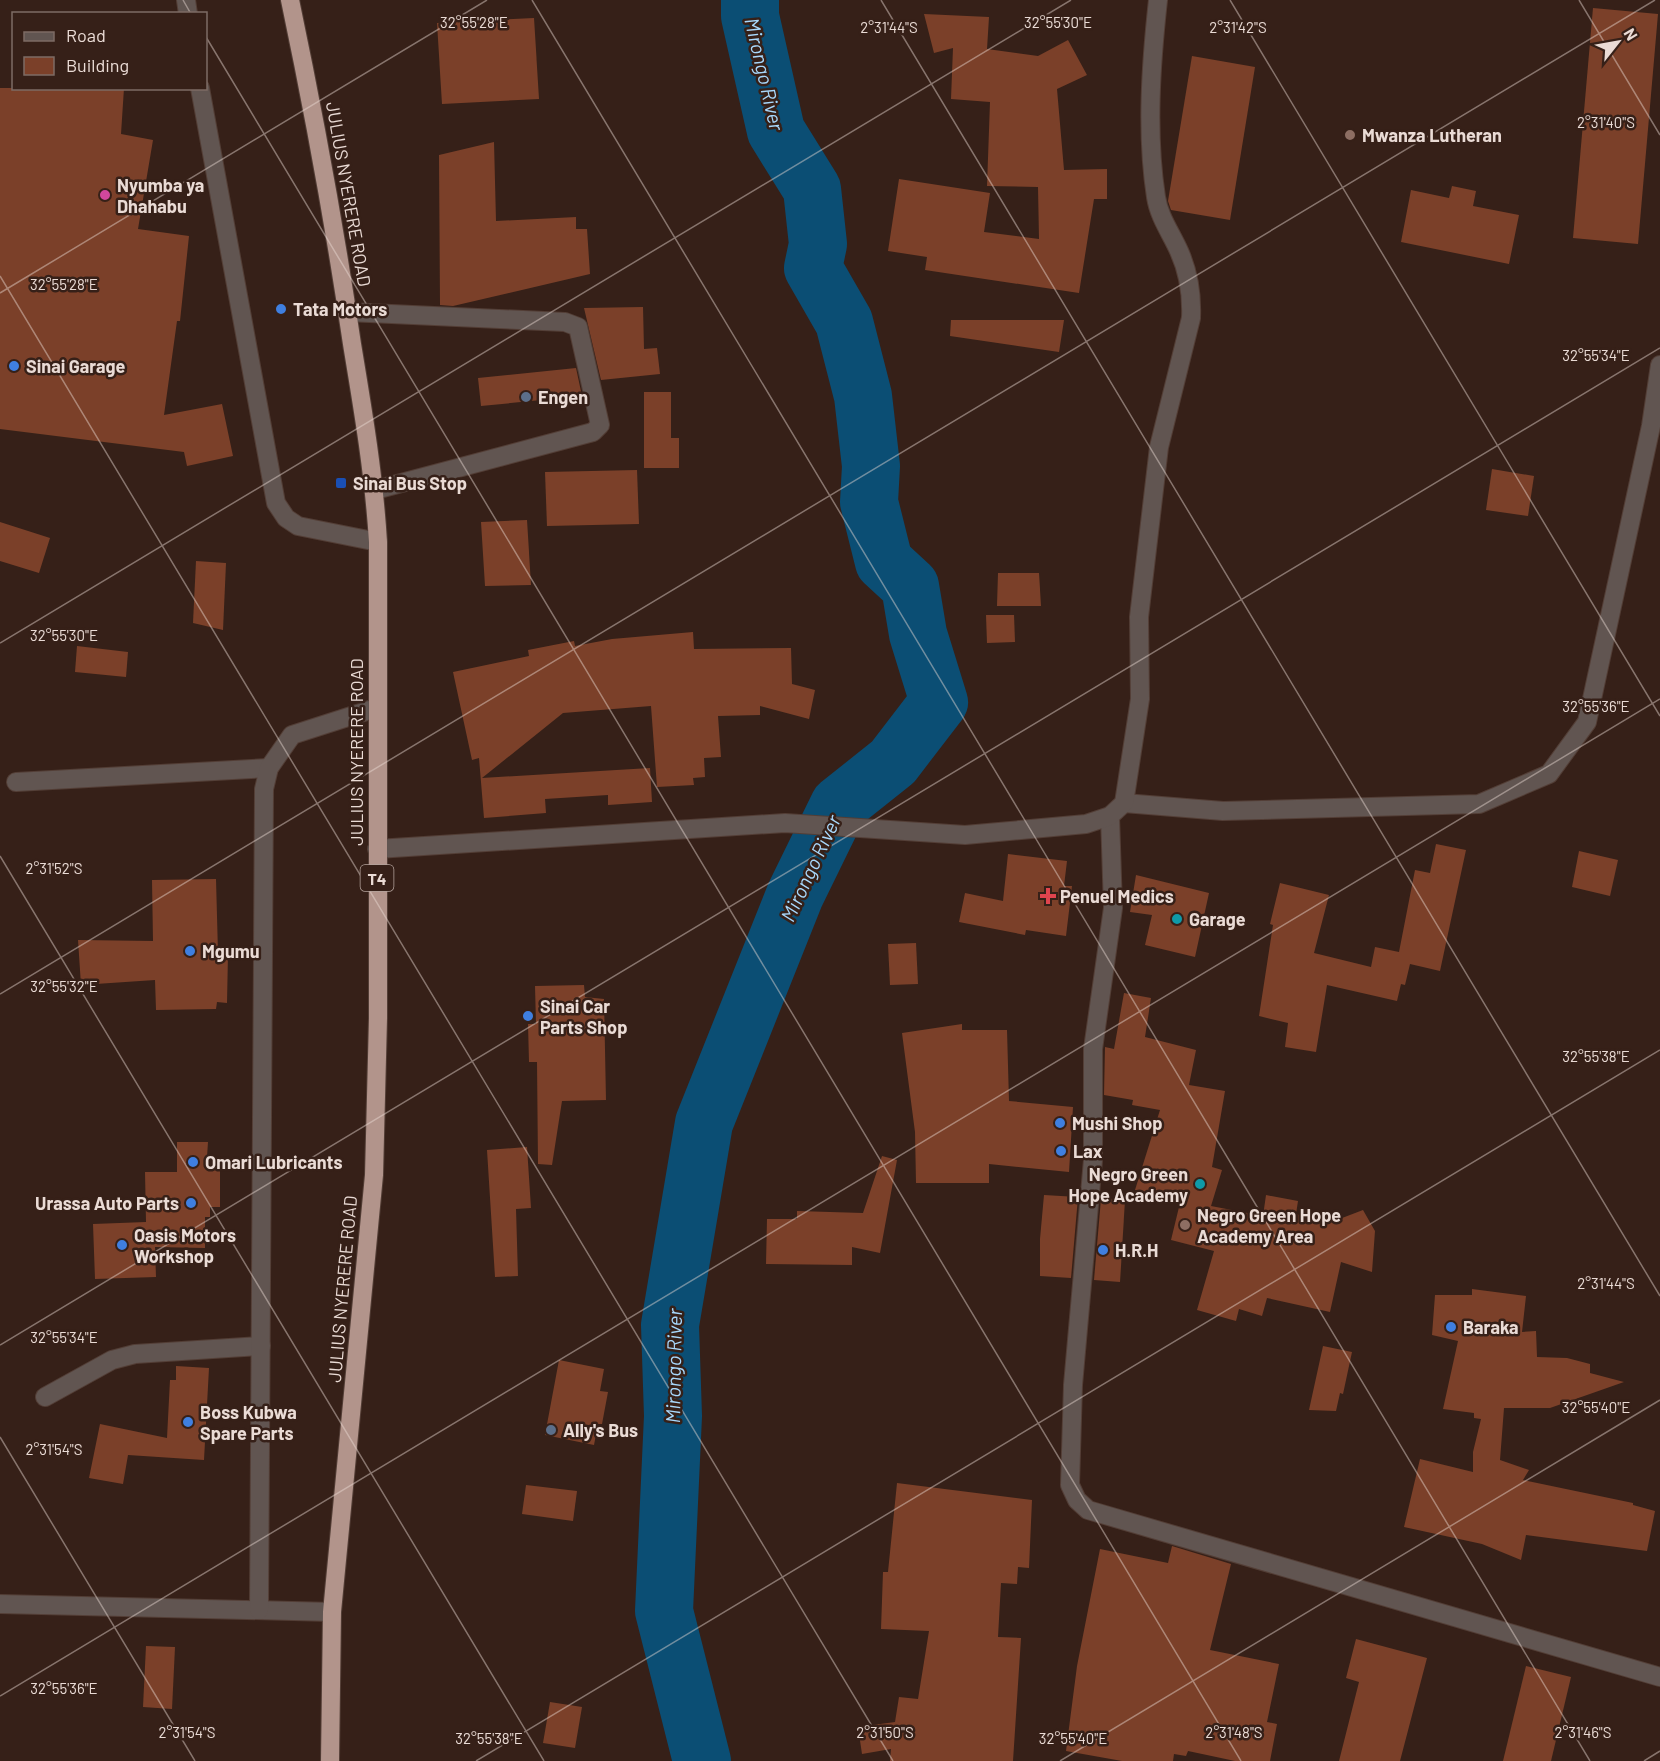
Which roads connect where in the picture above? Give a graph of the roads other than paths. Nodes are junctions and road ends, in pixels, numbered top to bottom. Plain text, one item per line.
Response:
1 (290, 0) edge
2 (1158, 0) edge
3 (200, 90) edge
4 (348, 312) junction
5 (1660, 365) edge
6 (375, 490) junction
7 (378, 542) junction
8 (376, 708) junction
9 (269, 768) junction
10 (16, 782) dead end
11 (1124, 803) junction
12 (1110, 816) junction
13 (377, 849) junction
14 (261, 1346) junction
15 (45, 1397) dead end
16 (0, 1604) edge
17 (259, 1610) junction
18 (332, 1612) junction
19 (1660, 1677) edge
20 (330, 1761) edge

1 - 4 highway, JULIUS NYERERE ROAD / T4
2 - 11 street
3 - 7 street
4 - 6 highway, JULIUS NYERERE ROAD / T4
4 - 6 street
5 - 11 street
6 - 7 highway, JULIUS NYERERE ROAD / T4
7 - 8 highway, JULIUS NYERERE ROAD / T4
8 - 9 street
8 - 13 highway, JULIUS NYERERE ROAD / T4
9 - 10 street
9 - 14 street
11 - 12 street
12 - 13 street
12 - 19 street
13 - 18 highway, JULIUS NYERERE ROAD / T4
14 - 15 street
14 - 17 street
16 - 17 street
17 - 18 street
18 - 20 highway, JULIUS NYERERE ROAD / T4

